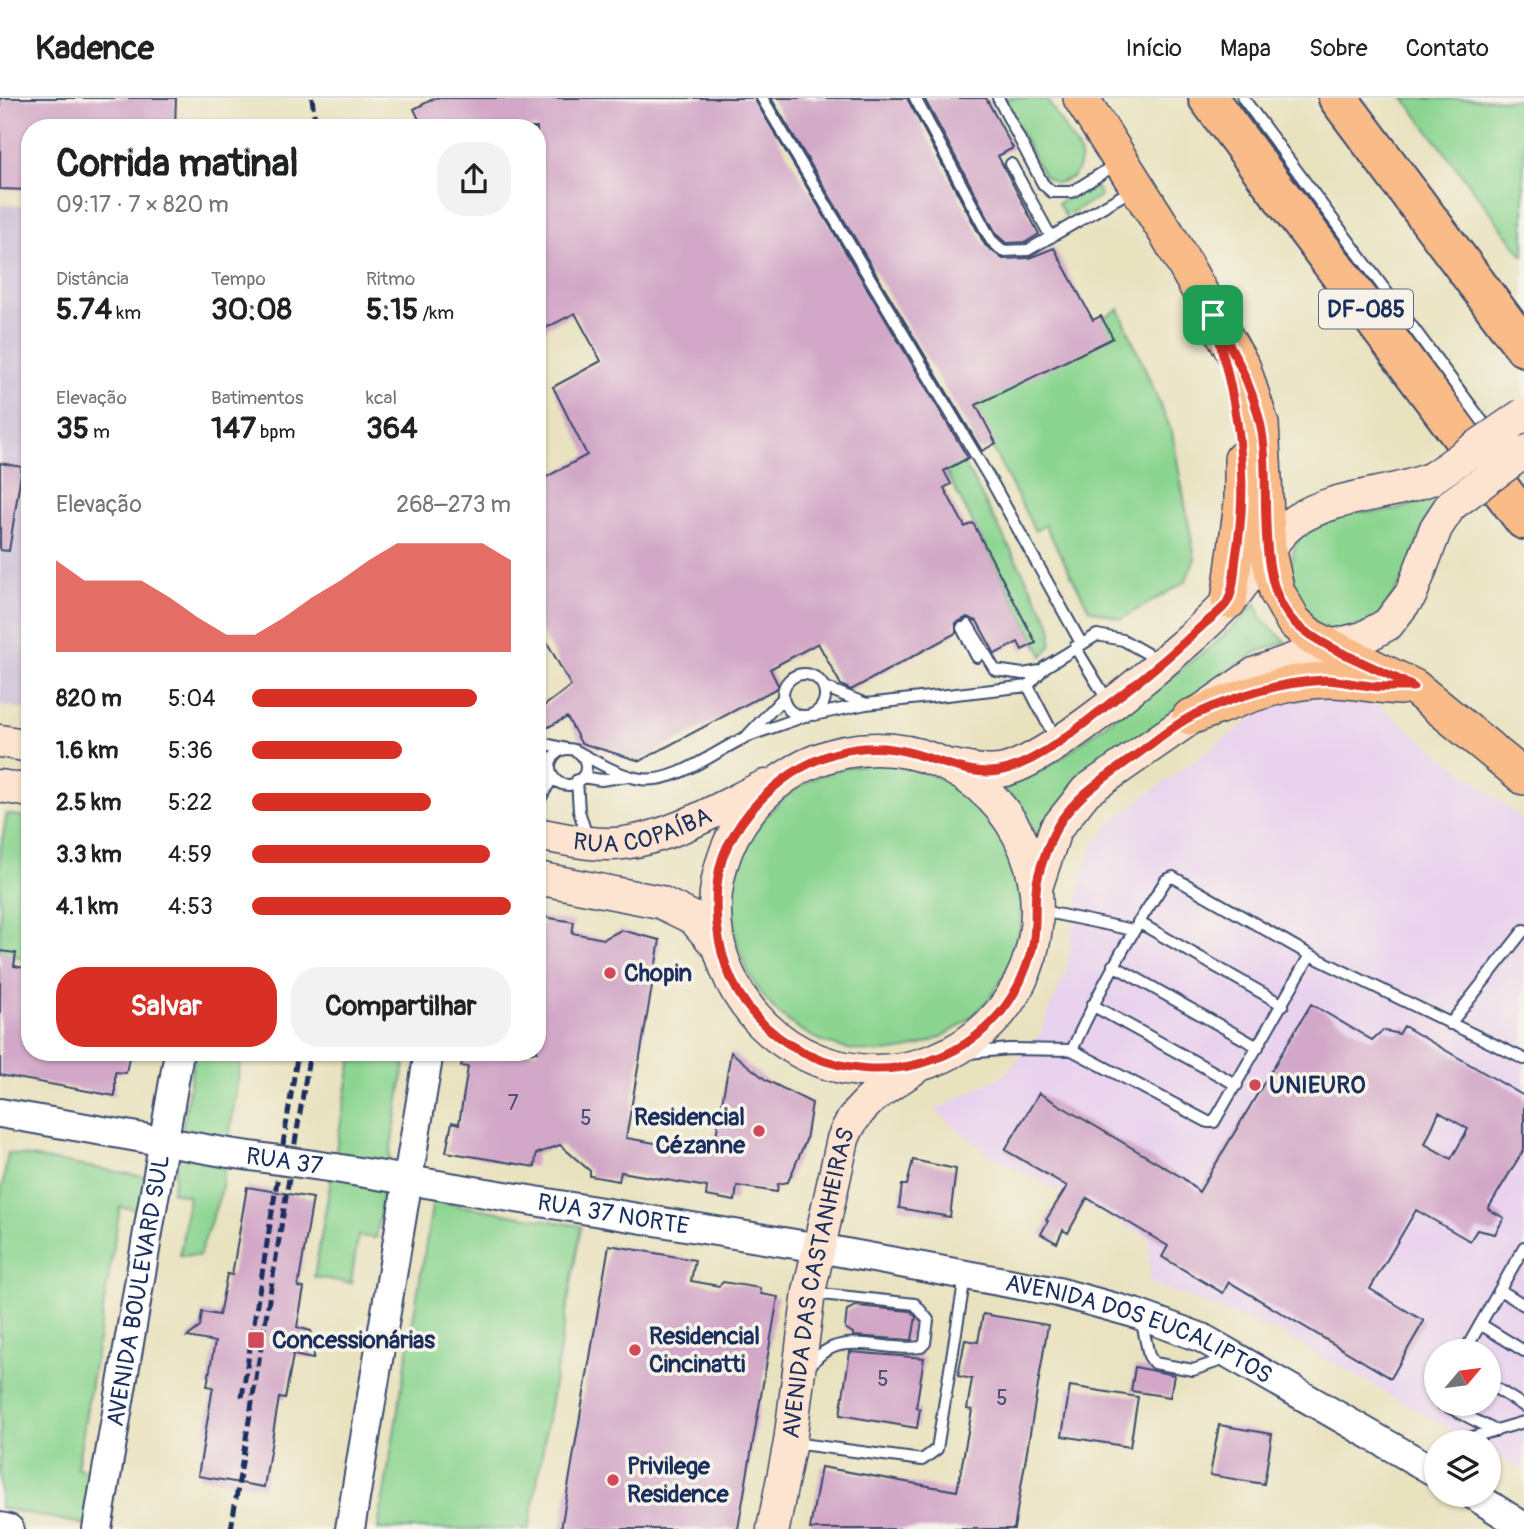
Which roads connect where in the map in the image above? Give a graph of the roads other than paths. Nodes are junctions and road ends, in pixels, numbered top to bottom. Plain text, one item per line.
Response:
1 (762, 98) edge
2 (915, 98) edge
3 (998, 98) edge
4 (1081, 98) edge
5 (1208, 98) edge
6 (1243, 98) edge
7 (1339, 98) edge
8 (1011, 164) dead end
9 (1129, 174) junction
10 (1051, 237) junction
11 (1450, 269) dead end
12 (1213, 315) junction
13 (1520, 351) edge
14 (1524, 414) edge
15 (1511, 454) edge
16 (1524, 520) edge
17 (1268, 552) junction
18 (1229, 601) junction
19 (1078, 645) junction
20 (1331, 646) junction
21 (1162, 663) junction
22 (1040, 671) junction
23 (780, 674) dead end
24 (785, 685) junction
25 (824, 687) junction
26 (1025, 687) junction
27 (1413, 687) junction
28 (783, 698) junction
29 (1110, 703) junction
30 (866, 704) junction
31 (814, 715) junction
32 (802, 717) junction
33 (1191, 717) junction
34 (747, 737) junction
35 (0, 741) edge
36 (1058, 743) junction
37 (21, 744) edge
38 (546, 744) edge
39 (571, 750) junction
40 (948, 766) junction
41 (546, 773) edge
42 (553, 776) junction
43 (628, 776) junction
44 (1524, 777) edge
45 (782, 778) junction
46 (580, 779) junction
47 (0, 786) edge
48 (546, 788) edge
49 (21, 790) edge
50 (546, 836) edge
51 (589, 843) junction
52 (546, 880) edge
53 (1036, 900) junction
54 (1135, 926) junction
55 (1524, 930) edge
56 (719, 949) junction
57 (1311, 955) junction
58 (1113, 965) junction
59 (1092, 1005) junction
60 (1283, 1005) junction
61 (1450, 1024) junction
62 (1258, 1047) junction
63 (1072, 1050) junction
64 (948, 1055) junction
65 (1524, 1059) edge
66 (177, 1061) edge
67 (427, 1061) edge
68 (916, 1067) junction
69 (1237, 1086) junction
70 (0, 1113) edge
71 (163, 1143) junction
72 (406, 1182) junction
73 (1524, 1247) edge
74 (820, 1248) junction
75 (966, 1273) junction
76 (1500, 1290) junction
77 (809, 1292) junction
78 (1524, 1305) edge
79 (1140, 1315) junction
80 (1480, 1324) junction
81 (1472, 1339) edge
82 (1524, 1351) edge
83 (1234, 1355) junction
84 (798, 1385) junction
85 (1502, 1392) edge
86 (1524, 1406) edge
87 (1467, 1416) edge
88 (1524, 1422) edge
89 (1494, 1430) edge
90 (1501, 1431) edge
91 (790, 1443) junction
92 (1424, 1462) edge
93 (1492, 1507) edge
94 (0, 1527) edge
95 (1524, 1527) edge
96 (9, 1529) edge
97 (97, 1529) edge
98 (350, 1529) edge
99 (773, 1529) edge

1 - 19 lane
2 - 10 lane
3 - 9 lane
4 - 9 main road
5 - 16 highway, DF-085
6 - 15 lane
7 - 13 highway
8 - 10 lane
9 - 10 lane
9 - 12 main road
11 - 13 lane
12 - 17 main road
12 - 18 main road
14 - 17 main road, bridge
15 - 20 main road, bridge
17 - 18 main road
17 - 20 main road
18 - 21 main road
19 - 21 lane
19 - 22 lane
19 - 29 lane
20 - 27 main road
20 - 33 main road
21 - 29 main road
22 - 26 lane
22 - 26 lane
23 - 24 lane
24 - 25 lane
24 - 28 lane
25 - 30 lane
25 - 31 lane
26 - 30 lane
26 - 36 lane
27 - 33 main road
27 - 44 main road
28 - 32 lane
28 - 34 lane
29 - 36 main road
30 - 31 lane
31 - 32 lane
32 - 34 lane
33 - 53 main road
34 - 43 lane
35 - 37 main road
36 - 40 main road
38 - 39 lane
39 - 42 lane
39 - 43 lane
39 - 46 lane
40 - 45 main road
40 - 53 main road
41 - 42 lane
42 - 46 lane
42 - 48 lane
43 - 46 lane
45 - 51 main road, RUA COPAÍBA
45 - 56 main road
46 - 51 lane
47 - 49 main road
50 - 51 main road, RUA COPAÍBA
52 - 56 main road, RUA COPAÍBA
53 - 54 lane
53 - 64 main road
54 - 57 lane
54 - 58 lane
54 - 60 lane
55 - 61 lane
56 - 68 main road
57 - 60 lane
57 - 61 lane
58 - 59 lane
58 - 62 lane
59 - 63 lane
59 - 69 lane
60 - 62 lane
61 - 65 lane
62 - 69 lane
63 - 64 lane
63 - 69 lane
64 - 68 main road
66 - 71 street, AVENIDA BOULEVARD SUL
67 - 72 street
68 - 74 main road, AVENIDA DAS CASTANHEIRAS
70 - 71 street, RUA 37
71 - 72 street, RUA 37, bridge
71 - 97 street, AVENIDA BOULEVARD SUL
72 - 74 street, RUA 37 NORTE
72 - 98 street
73 - 76 lane
74 - 75 street, AVENIDA DOS EUCALIPTOS
74 - 77 main road, AVENIDA DAS CASTANHEIRAS
75 - 79 street, AVENIDA DOS EUCALIPTOS
75 - 91 lane
76 - 78 lane
76 - 80 lane
77 - 84 main road, AVENIDA DAS CASTANHEIRAS
77 - 84 lane
79 - 83 street, AVENIDA DOS EUCALIPTOS
79 - 83 lane
80 - 81 lane
80 - 82 lane
83 - 92 street, AVENIDA DOS EUCALIPTOS
84 - 91 main road, AVENIDA DAS CASTANHEIRAS
85 - 86 lane
87 - 89 lane
88 - 90 lane
91 - 99 main road, AVENIDA DAS CASTANHEIRAS
93 - 95 street
94 - 96 street

